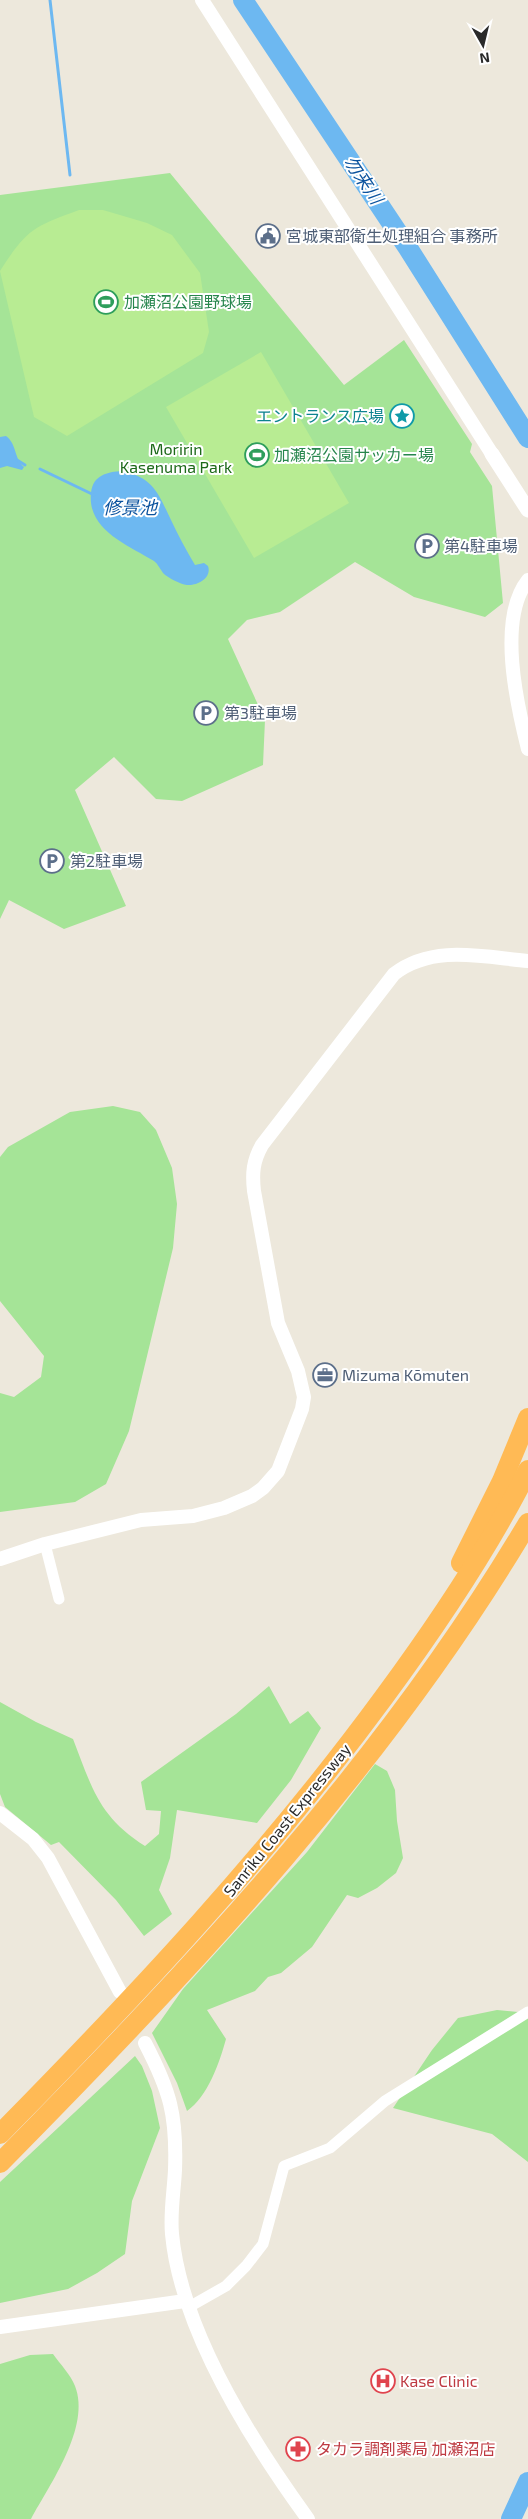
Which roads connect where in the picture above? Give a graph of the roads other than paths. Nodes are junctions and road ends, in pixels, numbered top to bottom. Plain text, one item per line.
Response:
1 (202, 0) edge
2 (492, 454) joint
3 (528, 510) edge
4 (528, 580) edge
5 (528, 749) edge
6 (528, 961) edge
7 (528, 1418) edge
8 (528, 1470) edge
9 (528, 1523) edge
10 (45, 1544) junction
11 (0, 1559) edge
12 (59, 1600) dead end
13 (399, 1677) junction
14 (0, 1813) edge
15 (120, 1992) dead end
16 (528, 2012) edge
17 (145, 2042) dead end
18 (0, 2134) edge
19 (0, 2163) edge
20 (187, 2304) junction
21 (0, 2327) edge
22 (308, 2519) edge

1 - 2 street
2 - 3 main road
4 - 5 street
6 - 10 street
7 - 13 highway
8 - 13 highway, Sanriku Coast Expressway
9 - 19 highway, Sanriku Coast Expressway
10 - 11 street
10 - 12 street
13 - 18 highway, Sanriku Coast Expressway
14 - 15 street
16 - 20 street
17 - 20 street
20 - 21 street
20 - 22 street

